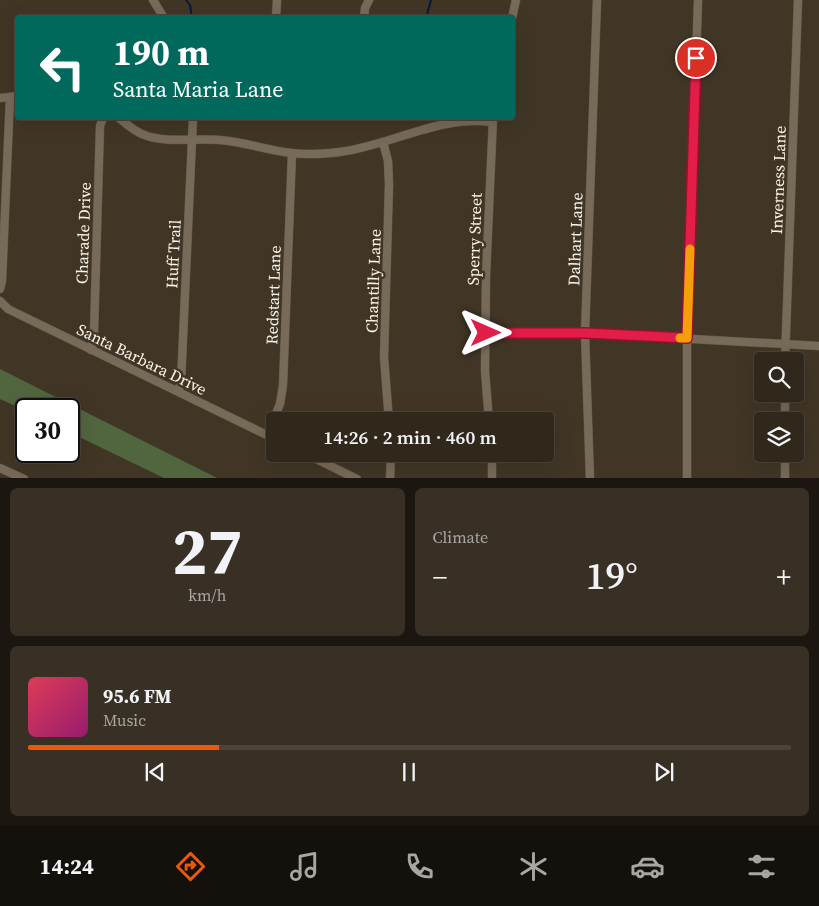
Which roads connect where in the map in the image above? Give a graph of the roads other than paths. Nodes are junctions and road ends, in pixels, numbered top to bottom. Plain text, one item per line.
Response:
1 (153, 0) edge
2 (277, 0) edge
3 (369, 0) edge
4 (516, 0) edge
5 (597, 0) edge
6 (698, 0) edge
7 (798, 0) edge
8 (162, 15) edge
9 (276, 15) edge
10 (364, 15) edge
11 (513, 15) edge
12 (14, 97) edge
13 (0, 98) edge
14 (102, 120) edge
15 (121, 120) edge
16 (193, 120) edge
17 (493, 120) edge
18 (192, 139) junction
19 (384, 142) junction
20 (292, 153) junction
21 (0, 289) edge
22 (0, 301) edge
23 (486, 333) junction
24 (585, 333) junction
25 (687, 338) junction
26 (786, 345) junction
27 (819, 346) edge
28 (91, 350) junction
29 (786, 352) edge
30 (178, 391) junction
31 (277, 412) edge
32 (389, 412) edge
33 (488, 412) edge
34 (266, 435) edge
35 (323, 462) edge
36 (391, 462) edge
37 (492, 462) edge
38 (785, 462) edge
39 (0, 468) edge
40 (24, 478) edge
41 (357, 478) edge
42 (390, 478) edge
43 (492, 478) edge
44 (590, 478) edge
45 (687, 478) edge
46 (784, 478) edge

1 - 8 street
2 - 9 street
3 - 10 street
4 - 11 street
5 - 24 street, Dalhart Lane
6 - 25 street
7 - 26 street, Inverness Lane
12 - 13 street
12 - 21 street
14 - 28 street, Charade Drive
15 - 18 street
16 - 18 street, Huff Trail
17 - 19 street
17 - 23 street, Sperry Street
18 - 20 street
18 - 30 street, Huff Trail
19 - 20 street
19 - 32 street, Chantilly Lane
20 - 31 street, Redstart Lane
22 - 28 street, Santa Barbara Drive
23 - 24 street
23 - 33 street, Sperry Street
24 - 25 street
24 - 44 street, Dalhart Lane
25 - 26 street
25 - 45 street
26 - 27 street
26 - 29 street, Inverness Lane
28 - 30 street, Santa Barbara Drive
30 - 34 street, Santa Barbara Drive
35 - 41 street
36 - 42 street
37 - 43 street
38 - 46 street
39 - 40 street

